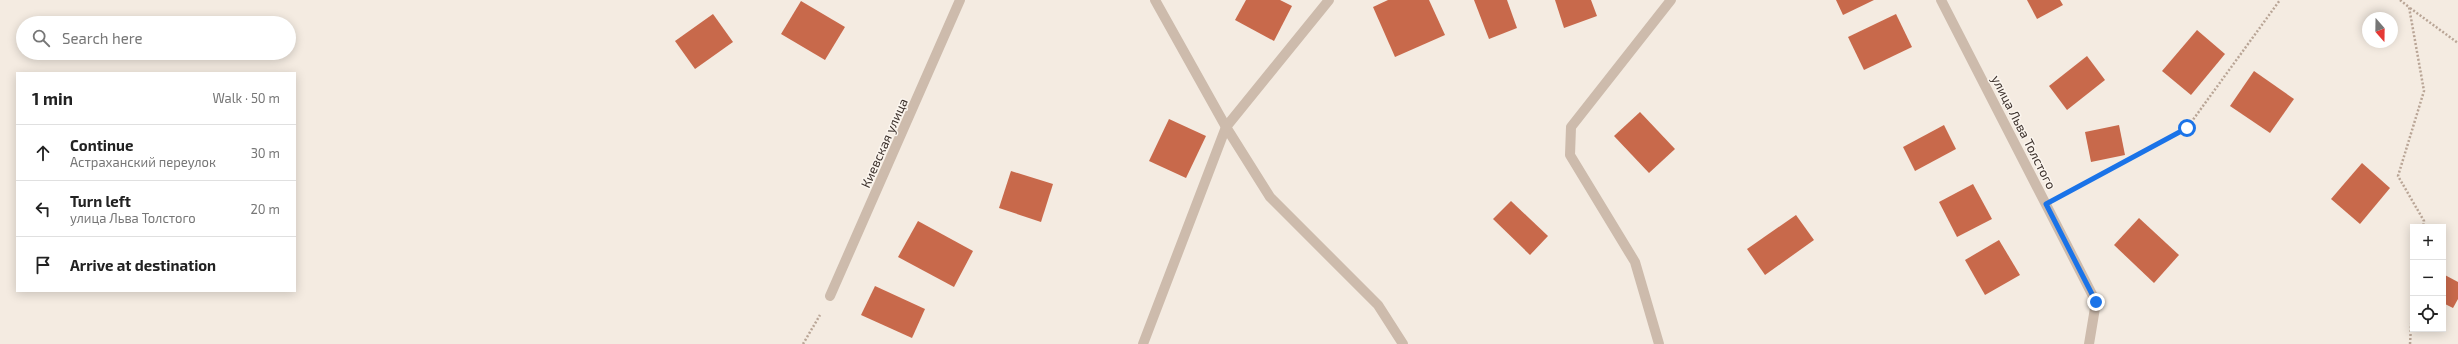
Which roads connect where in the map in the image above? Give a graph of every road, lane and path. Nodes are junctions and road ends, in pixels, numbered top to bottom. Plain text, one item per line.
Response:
1 (960, 0) edge
2 (1155, 0) edge
3 (1329, 0) edge
4 (1671, 0) edge
5 (1941, 0) edge
6 (2280, 0) edge
7 (2400, 0) edge
8 (2409, 7) junction
9 (2458, 43) edge
10 (1226, 127) junction
11 (2046, 204) junction
12 (2424, 224) edge
13 (830, 296) joint
14 (2413, 296) edge
15 (803, 344) edge
16 (1143, 344) edge
17 (1403, 344) edge
18 (1658, 344) edge
19 (2089, 344) edge
20 (2410, 344) edge

1 - 13 street, Киевская улица
2 - 10 street
3 - 10 street
4 - 18 street
5 - 11 street, улица Льва Толстого
6 - 11 path
7 - 8 path
8 - 9 path
8 - 12 path
10 - 16 street
10 - 17 street
11 - 19 street, улица Льва Толстого
13 - 15 path
14 - 20 path

